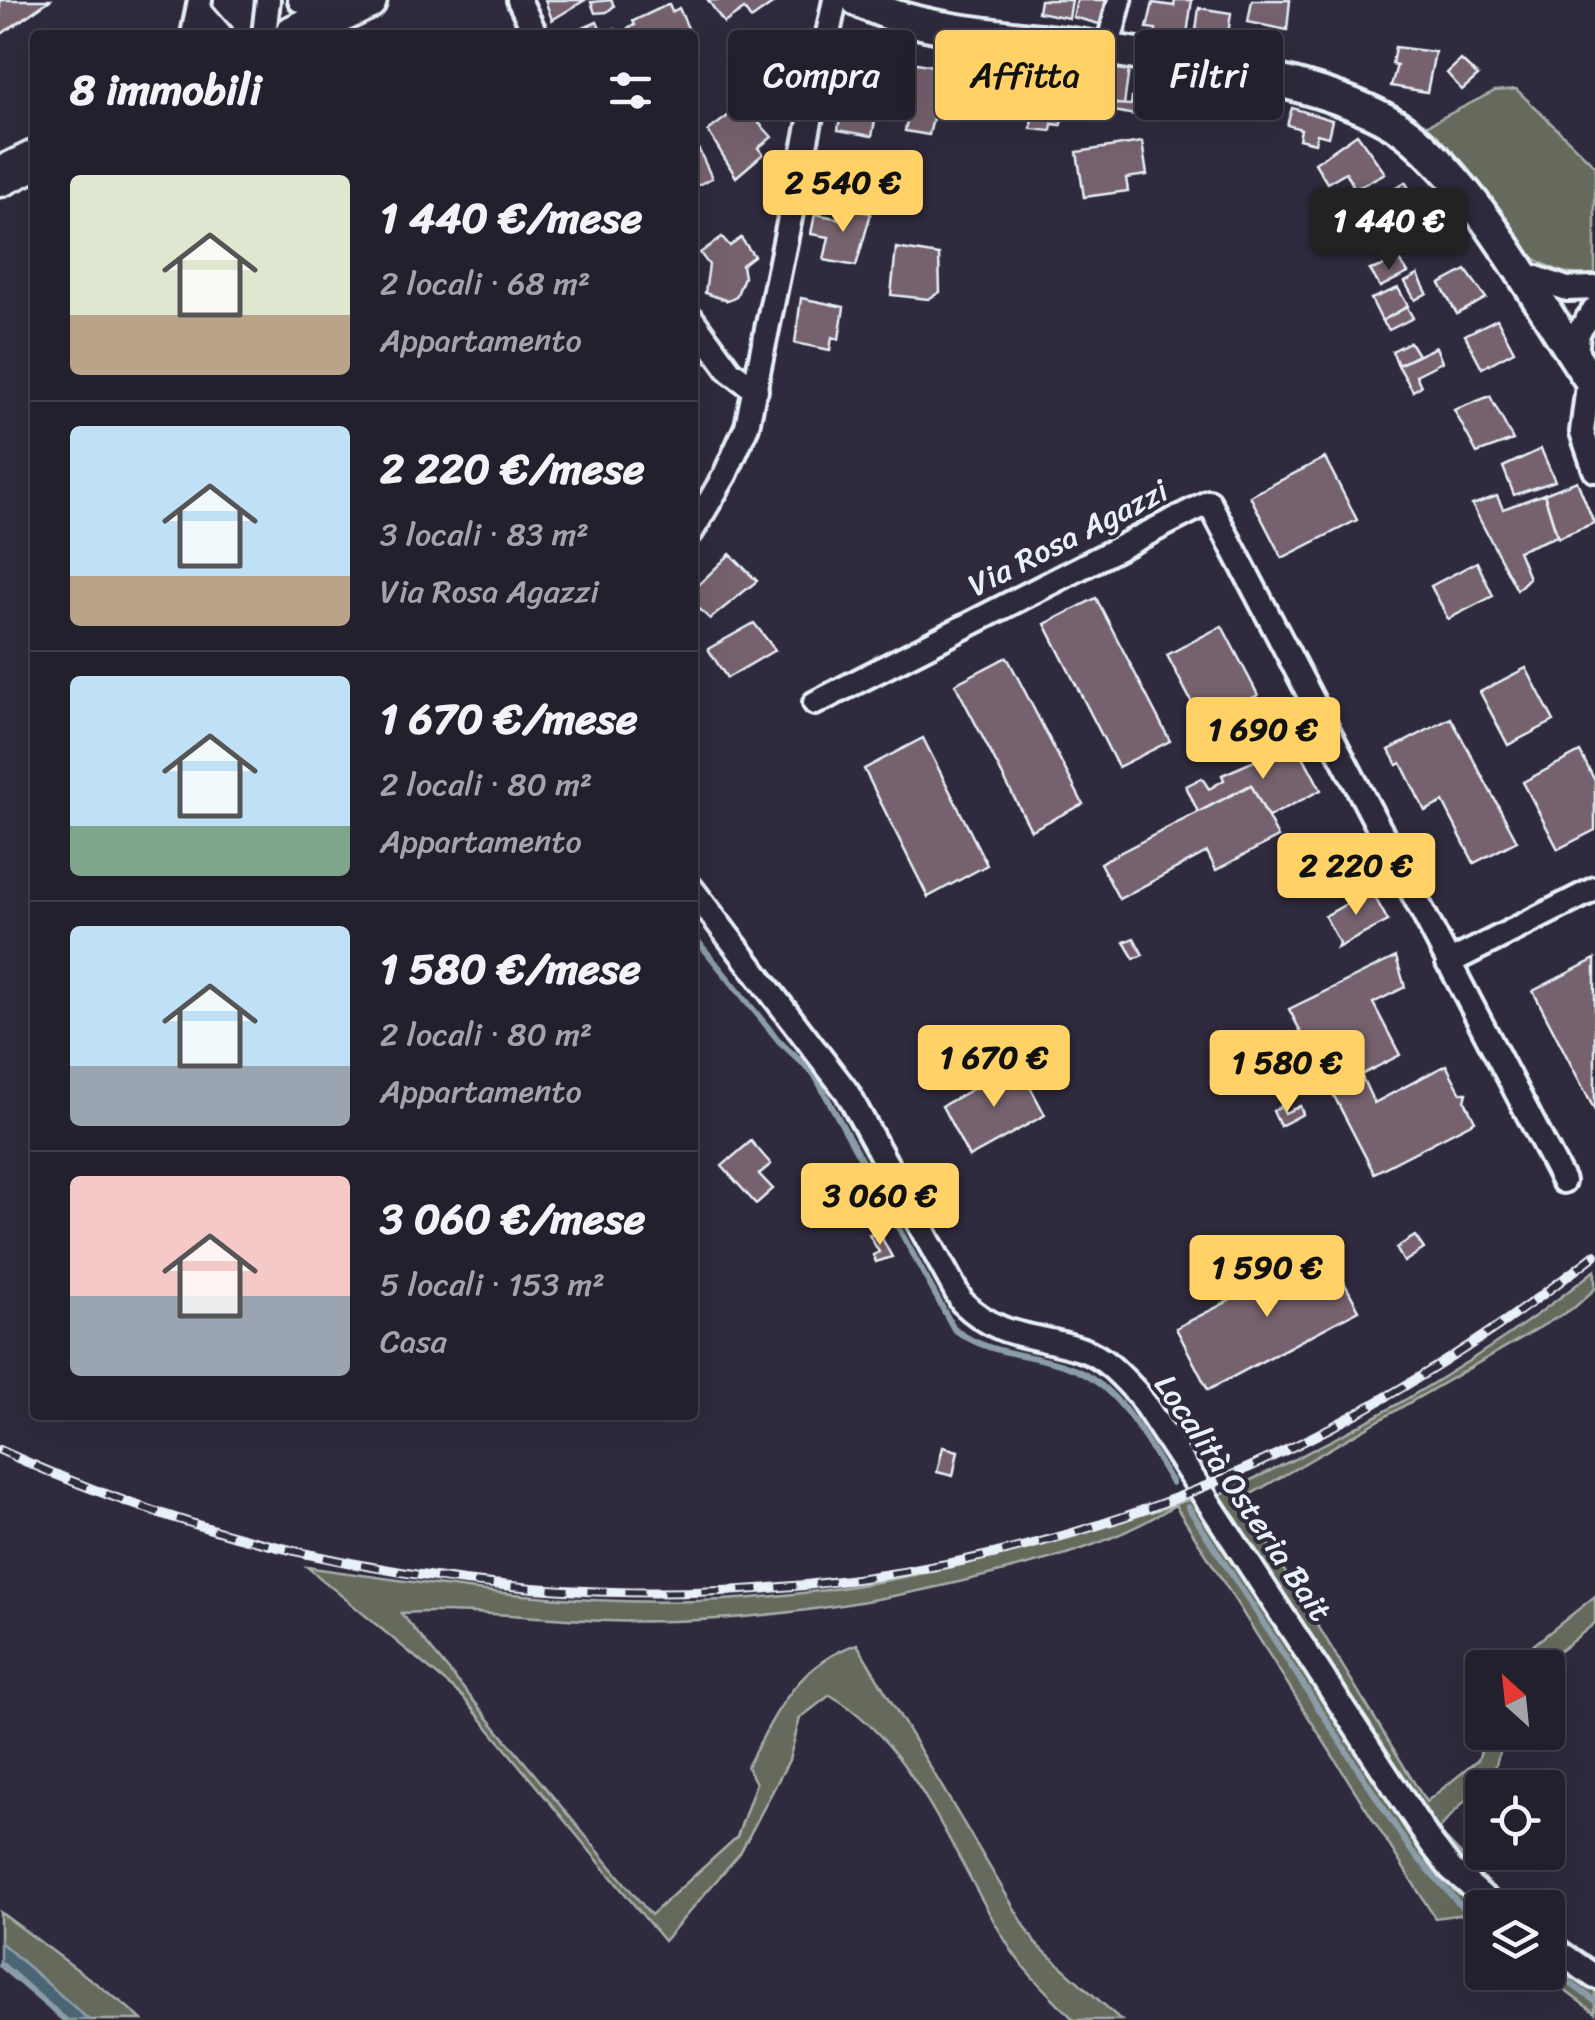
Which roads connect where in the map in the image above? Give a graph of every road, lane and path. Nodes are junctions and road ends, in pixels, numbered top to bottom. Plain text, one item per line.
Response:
1 (268, 0) edge
2 (300, 0) edge
3 (519, 0) edge
4 (835, 0) edge
5 (857, 0) edge
6 (1120, 0) edge
7 (359, 4) edge
8 (200, 6) edge
9 (217, 30) edge
10 (265, 30) edge
11 (304, 30) edge
12 (534, 30) edge
13 (980, 30) edge
14 (1112, 30) edge
15 (1115, 52) edge
16 (30, 162) edge
17 (0, 176) edge
18 (1520, 272) junction
19 (1595, 288) edge
20 (1595, 309) edge
21 (698, 327) edge
22 (1589, 372) edge
23 (756, 390) junction
24 (1595, 470) edge
25 (698, 521) edge
26 (815, 704) dead end
27 (1595, 888) edge
28 (698, 897) edge
29 (1448, 963) junction
30 (1563, 1181) dead end
31 (1475, 1890) edge
32 (1565, 1956) edge
33 (1595, 1977) edge

1 - 10 street
2 - 7 street
3 - 12 street
4 - 23 street
5 - 13 street
6 - 14 street
7 - 11 main road
8 - 9 street
15 - 18 street
16 - 17 main road
18 - 19 street
18 - 22 street
20 - 22 street
21 - 23 street
22 - 24 street
23 - 25 street
26 - 29 street, Via Rosa Agazzi
27 - 29 street
28 - 31 street, Località Osteria Bait
29 - 30 street, Via Rosa Agazzi
32 - 33 street

